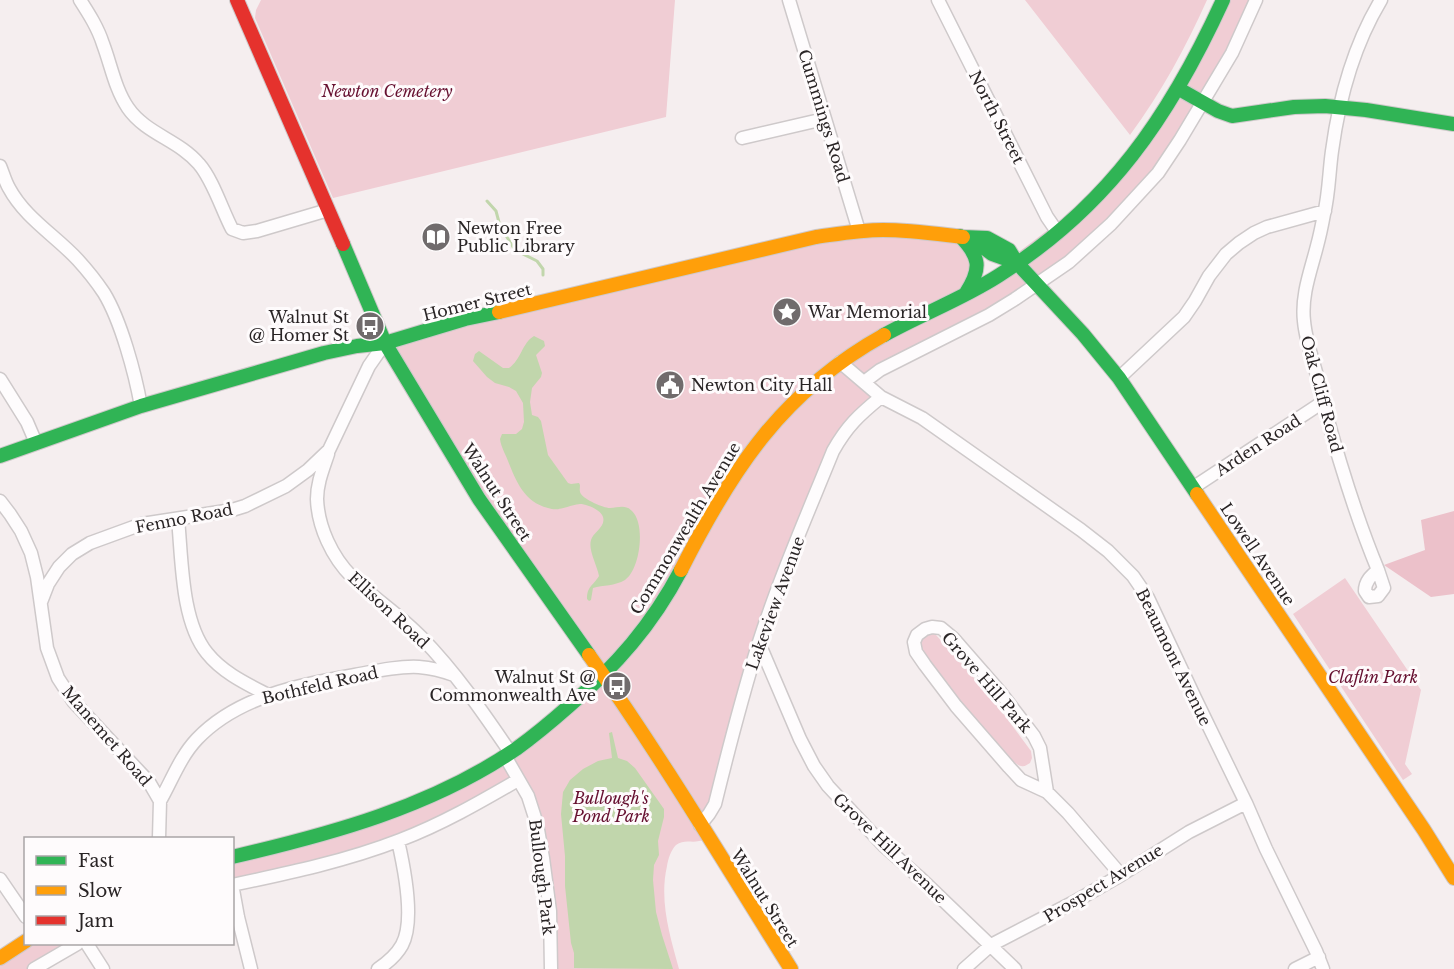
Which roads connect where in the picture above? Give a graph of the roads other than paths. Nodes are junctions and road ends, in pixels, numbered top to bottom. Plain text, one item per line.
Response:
1 (80, 0) edge
2 (237, 0) edge
3 (789, 0) edge
4 (938, 0) edge
5 (1223, 0) edge
6 (1256, 0) edge
7 (1380, 0) edge
8 (1179, 89) junction
9 (1203, 103) junction
10 (1339, 107) junction
11 (824, 118) junction
12 (1454, 124) edge
13 (742, 138) dead end
14 (0, 166) edge
15 (328, 210) junction
16 (1325, 211) junction
17 (859, 231) junction
18 (1059, 233) junction
19 (966, 237) junction
20 (1017, 263) junction
21 (1037, 285) junction
22 (966, 293) junction
23 (385, 343) junction
24 (840, 363) junction
25 (1119, 378) junction
26 (0, 379) edge
27 (864, 382) junction
28 (881, 397) junction
29 (1323, 402) junction
30 (141, 406) junction
31 (36, 443) junction
32 (329, 450) junction
33 (0, 456) edge
34 (1194, 487) junction
35 (0, 501) edge
36 (178, 519) junction
37 (1378, 570) dead end
38 (41, 602) junction
39 (759, 643) junction
40 (456, 675) junction
41 (604, 676) junction
42 (268, 695) junction
43 (507, 754) junction
44 (518, 780) junction
45 (1047, 792) junction
46 (160, 801) junction
47 (1246, 803) junction
48 (700, 825) junction
49 (159, 837) edge
50 (398, 841) junction
51 (234, 857) edge
52 (1449, 858) edge
53 (1121, 875) junction
54 (1454, 878) edge
55 (0, 879) edge
56 (234, 884) edge
57 (234, 893) edge
58 (24, 914) edge
59 (24, 942) edge
60 (75, 945) edge
61 (88, 945) edge
62 (991, 945) junction
63 (0, 958) edge
64 (1321, 963) edge
65 (34, 969) edge
66 (103, 969) edge
67 (252, 969) edge
68 (378, 969) edge
69 (550, 969) edge
70 (791, 969) edge
71 (964, 969) edge
72 (1015, 969) edge
73 (1295, 969) edge

1 - 15 street
2 - 15 main road, Walnut Street
3 - 11 street, Cummings Road
4 - 18 street, North Street
5 - 8 main road, Commonwealth Avenue
6 - 9 street
7 - 10 street, Oak Cliff Road
8 - 9 main road
8 - 18 main road, Commonwealth Avenue
9 - 10 main road
9 - 21 street
10 - 12 main road
10 - 16 street, Oak Cliff Road
11 - 13 street
11 - 17 street, Cummings Road
14 - 30 street
15 - 23 main road, Walnut Street
16 - 25 street
16 - 29 street, Oak Cliff Road
17 - 19 main road, Homer Street
17 - 23 main road, Homer Street
18 - 20 main road, Commonwealth Avenue
19 - 20 main road
19 - 22 main road
20 - 21 main road, Lowell Avenue
20 - 22 main road, Commonwealth Avenue
21 - 25 main road, Lowell Avenue
21 - 27 street
22 - 24 main road, Commonwealth Avenue
23 - 30 main road, Homer Street
23 - 32 street, Fenno Road
23 - 41 main road, Walnut Street
24 - 27 street, Beaumont Avenue
24 - 41 main road, Commonwealth Avenue
25 - 34 main road, Lowell Avenue
26 - 31 street
27 - 28 street, Beaumont Avenue
28 - 39 street, Lakeview Avenue
28 - 47 street, Beaumont Avenue
29 - 34 street, Arden Road
29 - 37 street, Oak Cliff Road
30 - 31 main road, Homer Street
31 - 33 main road, Homer Street
32 - 36 street, Fenno Road
32 - 40 street, Ellison Road
34 - 52 main road, Lowell Avenue
35 - 38 street, Manemet Road
36 - 38 street, Fenno Road
36 - 42 street
38 - 46 street, Manemet Road
39 - 48 street, Lakeview Avenue
39 - 62 street, Grove Hill Avenue
40 - 42 street, Bothfeld Road
40 - 43 street, Ellison Road
41 - 43 main road, Commonwealth Avenue
41 - 48 main road, Walnut Street
42 - 46 street, Bothfeld Road
43 - 44 street, Bullough Park
43 - 51 main road, Commonwealth Avenue
44 - 50 street
44 - 69 street, Bullough Park
45 - 45 street, Grove Hill Park
45 - 53 street, Grove Hill Park
46 - 49 street, Manemet Road
47 - 53 street, Prospect Avenue
47 - 64 street, Beaumont Avenue
48 - 70 main road, Walnut Street
50 - 56 street
50 - 68 street
52 - 54 main road, Lowell Avenue
53 - 62 street, Prospect Avenue
55 - 58 street
57 - 67 street
59 - 63 main road
60 - 65 street
61 - 66 street
62 - 71 street, Prospect Avenue
62 - 72 street, Grove Hill Avenue
64 - 73 street

